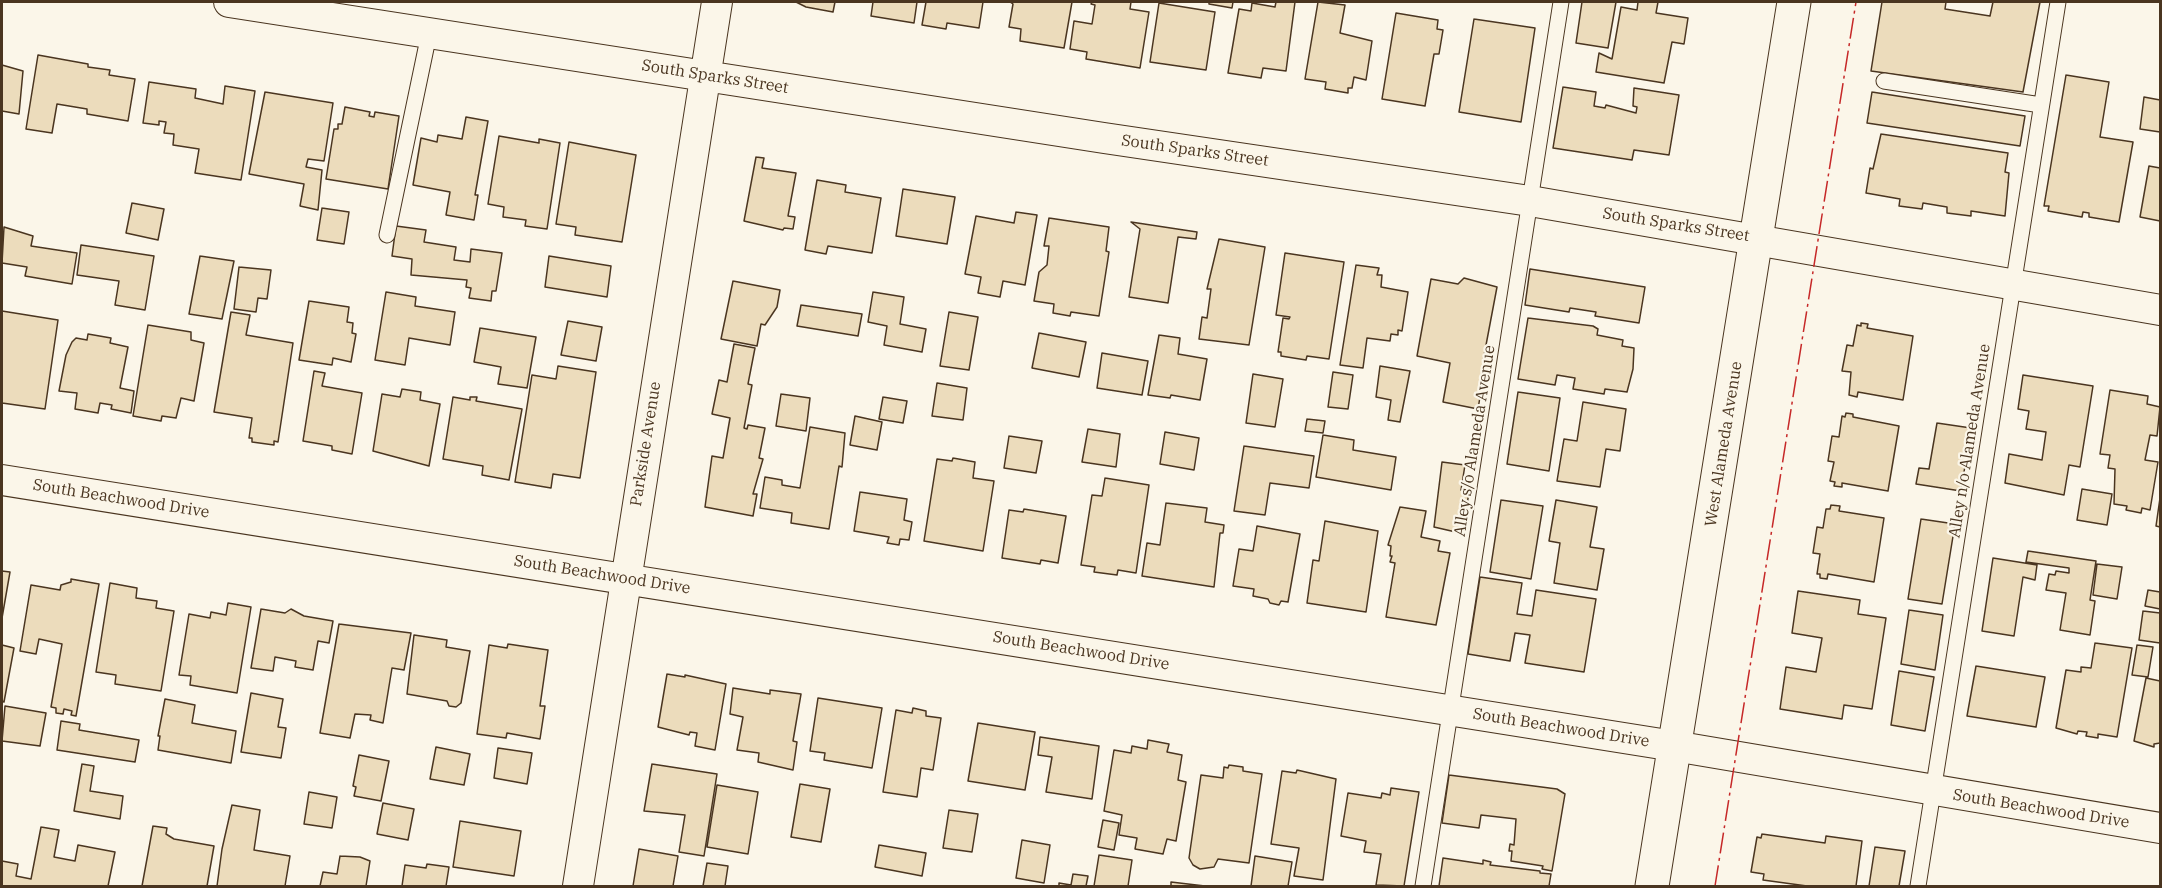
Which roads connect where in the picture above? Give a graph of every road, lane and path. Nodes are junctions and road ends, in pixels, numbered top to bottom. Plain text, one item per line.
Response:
1 (229, 2) edge
2 (717, 2) edge
3 (1561, 2) edge
4 (1794, 2) edge
5 (2058, 2) edge
6 (429, 34) junction
7 (704, 76) junction
8 (1884, 81) dead end
9 (2041, 105) junction
10 (1530, 201) junction
11 (387, 235) dead end
12 (1757, 238) junction
13 (2014, 286) junction
14 (2160, 310) edge
15 (2, 480) edge
16 (624, 578) junction
17 (1451, 710) junction
18 (1674, 746) junction
19 (1932, 791) junction
20 (2160, 828) edge
21 (578, 886) edge
22 (1423, 886) edge
23 (1652, 886) edge
24 (1918, 886) edge

1 - 6 street, South Sparks Street
2 - 7 street, Parkside Avenue
3 - 10 lane, Alley s/o Alameda Avenue
4 - 12 main road, West Alameda Avenue
5 - 9 lane, Alley n/o Alameda Avenue
6 - 7 street, South Sparks Street
6 - 11 lane
7 - 10 street, South Sparks Street
7 - 16 street, Parkside Avenue
8 - 9 lane
9 - 13 lane, Alley n/o Alameda Avenue
10 - 12 street, South Sparks Street
10 - 17 lane, Alley s/o Alameda Avenue
12 - 13 street, South Sparks Street
12 - 18 main road, West Alameda Avenue
13 - 14 street, South Sparks Street
13 - 19 lane, Alley n/o Alameda Avenue
15 - 16 street, South Beachwood Drive
16 - 17 street, South Beachwood Drive
16 - 21 street, Parkside Avenue
17 - 18 street, South Beachwood Drive
17 - 22 lane, Alley s/o Alameda Avenue
18 - 19 street, South Beachwood Drive
18 - 23 main road, West Alameda Avenue
19 - 20 street, South Beachwood Drive
19 - 24 lane, Alley n/o Alameda Avenue

